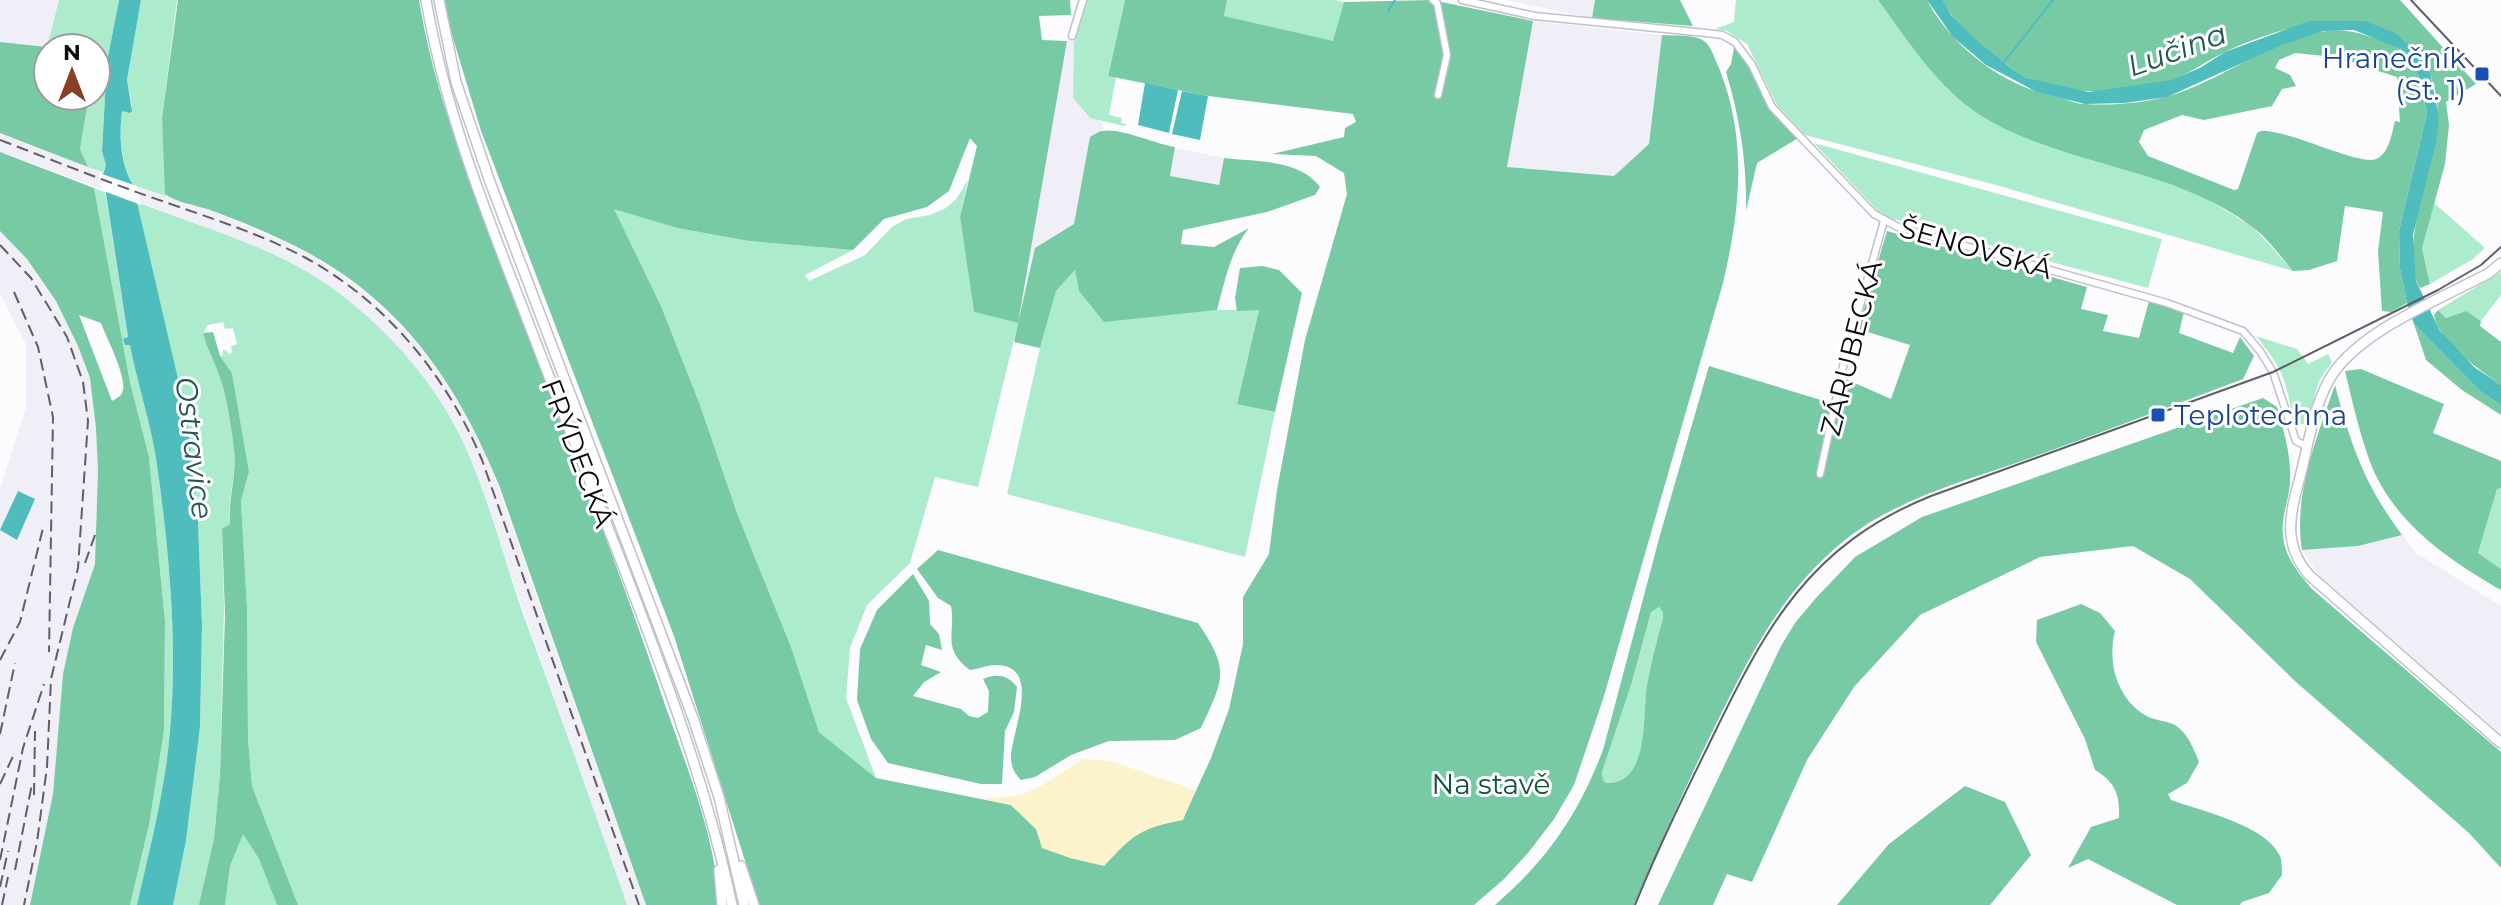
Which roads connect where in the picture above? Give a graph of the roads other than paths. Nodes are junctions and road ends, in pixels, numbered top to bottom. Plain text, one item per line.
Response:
1 (426, 0) edge
2 (439, 0) edge
3 (1083, 0) edge
4 (1433, 0) edge
5 (1462, 0) edge
6 (1072, 36) dead end
7 (1438, 95) dead end
8 (1884, 221) junction
9 (2501, 263) edge
10 (2308, 447) junction
11 (1820, 474) dead end
12 (2501, 743) edge
13 (719, 797) junction
14 (707, 804) junction
15 (722, 905) edge
16 (732, 905) edge
17 (744, 905) edge
18 (754, 905) edge

1 - 14 main road, FRÝDECKÁ
2 - 13 main road, FRÝDECKÁ
3 - 6 street
4 - 7 street
5 - 8 street, ŠENOVSKÁ
8 - 10 street, ŠENOVSKÁ
8 - 11 street, ZÁRUBECKÁ
9 - 10 main road
10 - 12 main road
13 - 17 main road, FRÝDECKÁ
13 - 18 main road
14 - 15 main road
14 - 16 main road, FRÝDECKÁ

